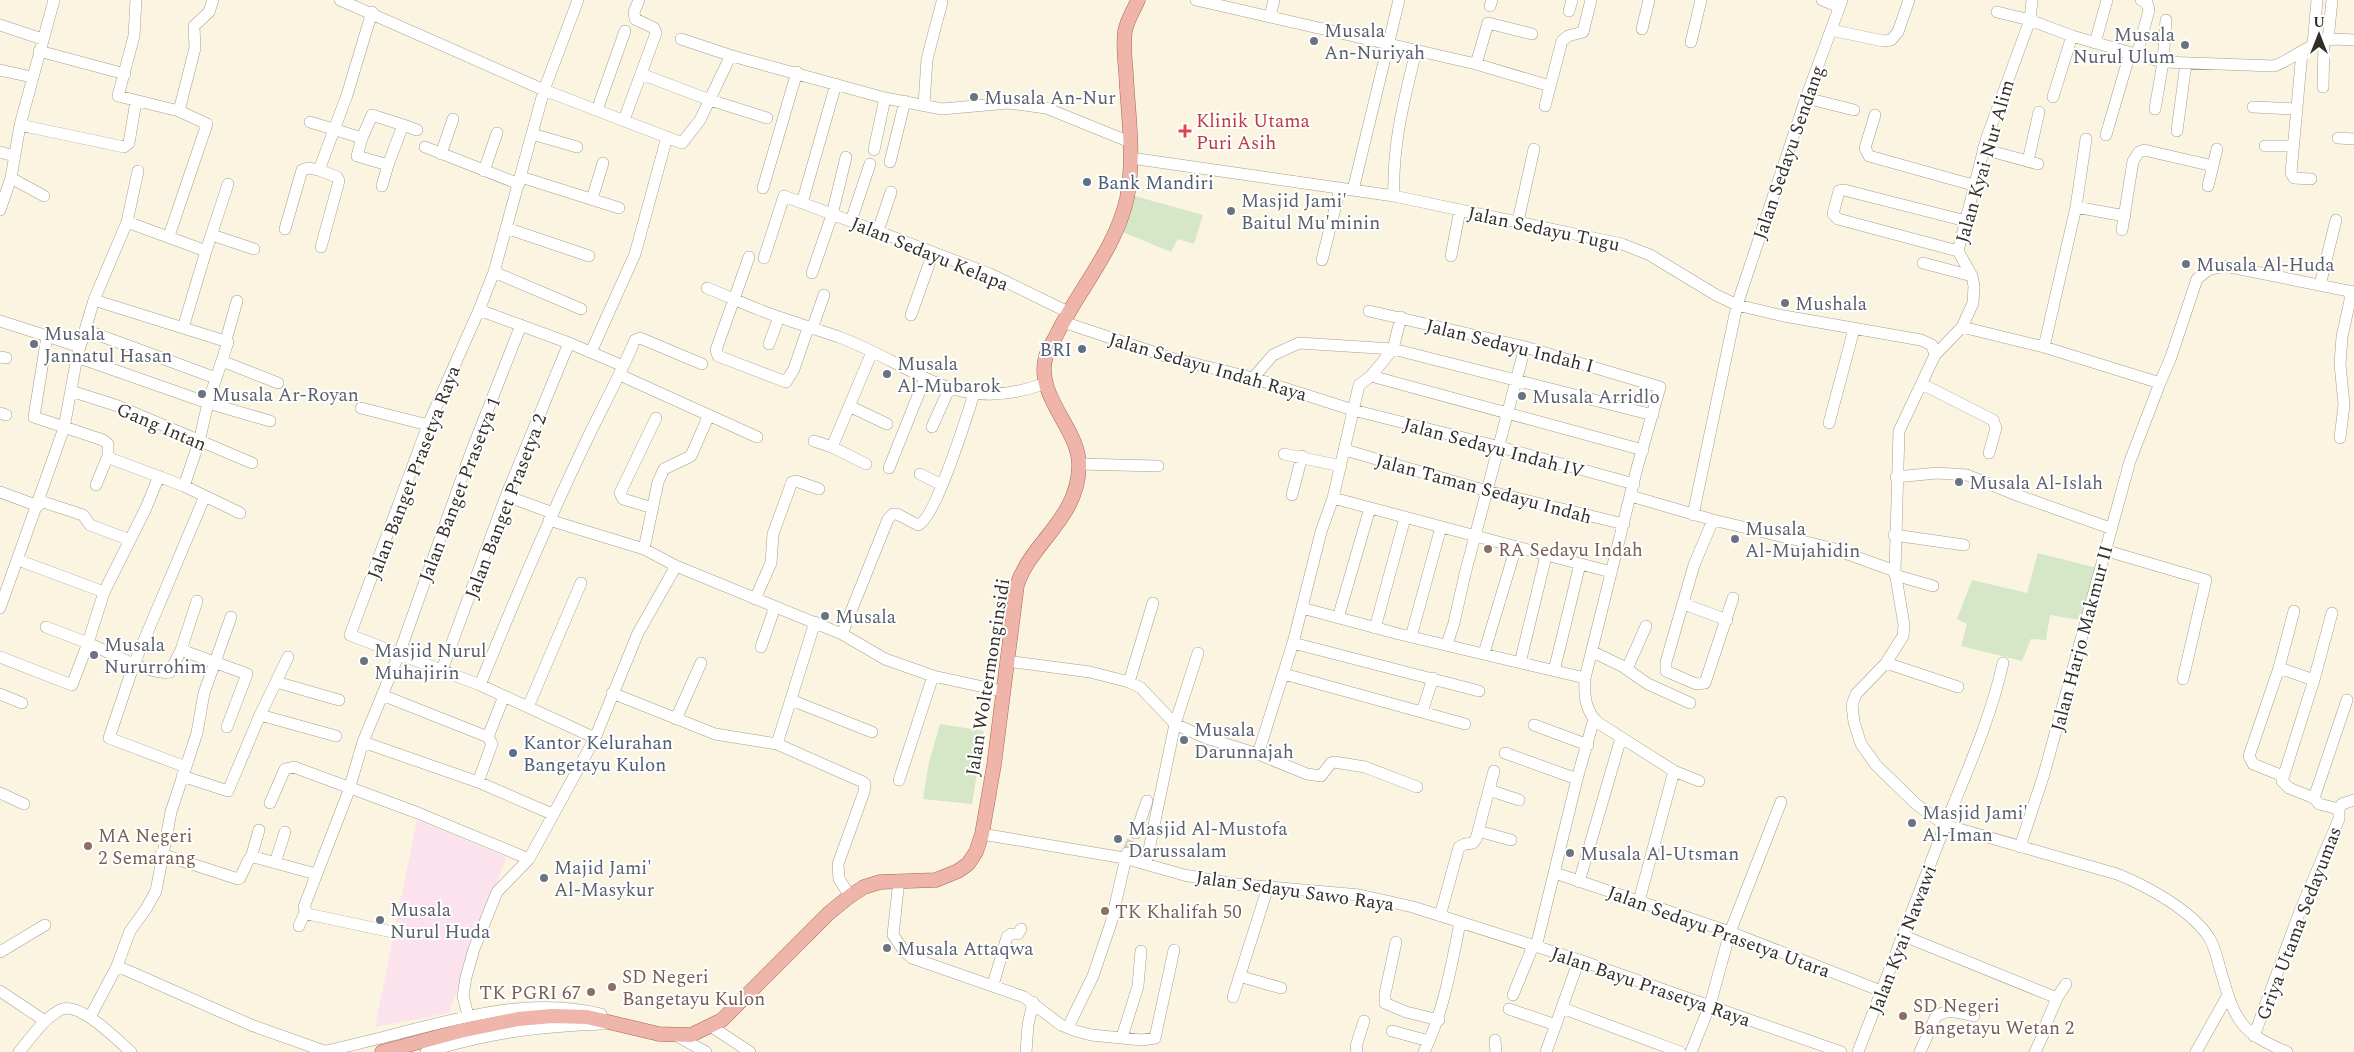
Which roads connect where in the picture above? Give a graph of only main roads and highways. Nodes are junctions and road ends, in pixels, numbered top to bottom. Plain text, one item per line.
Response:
1 (1138, 0) edge
2 (382, 1052) edge

1 - 2 main road, Jalan Woltermonginsidi

